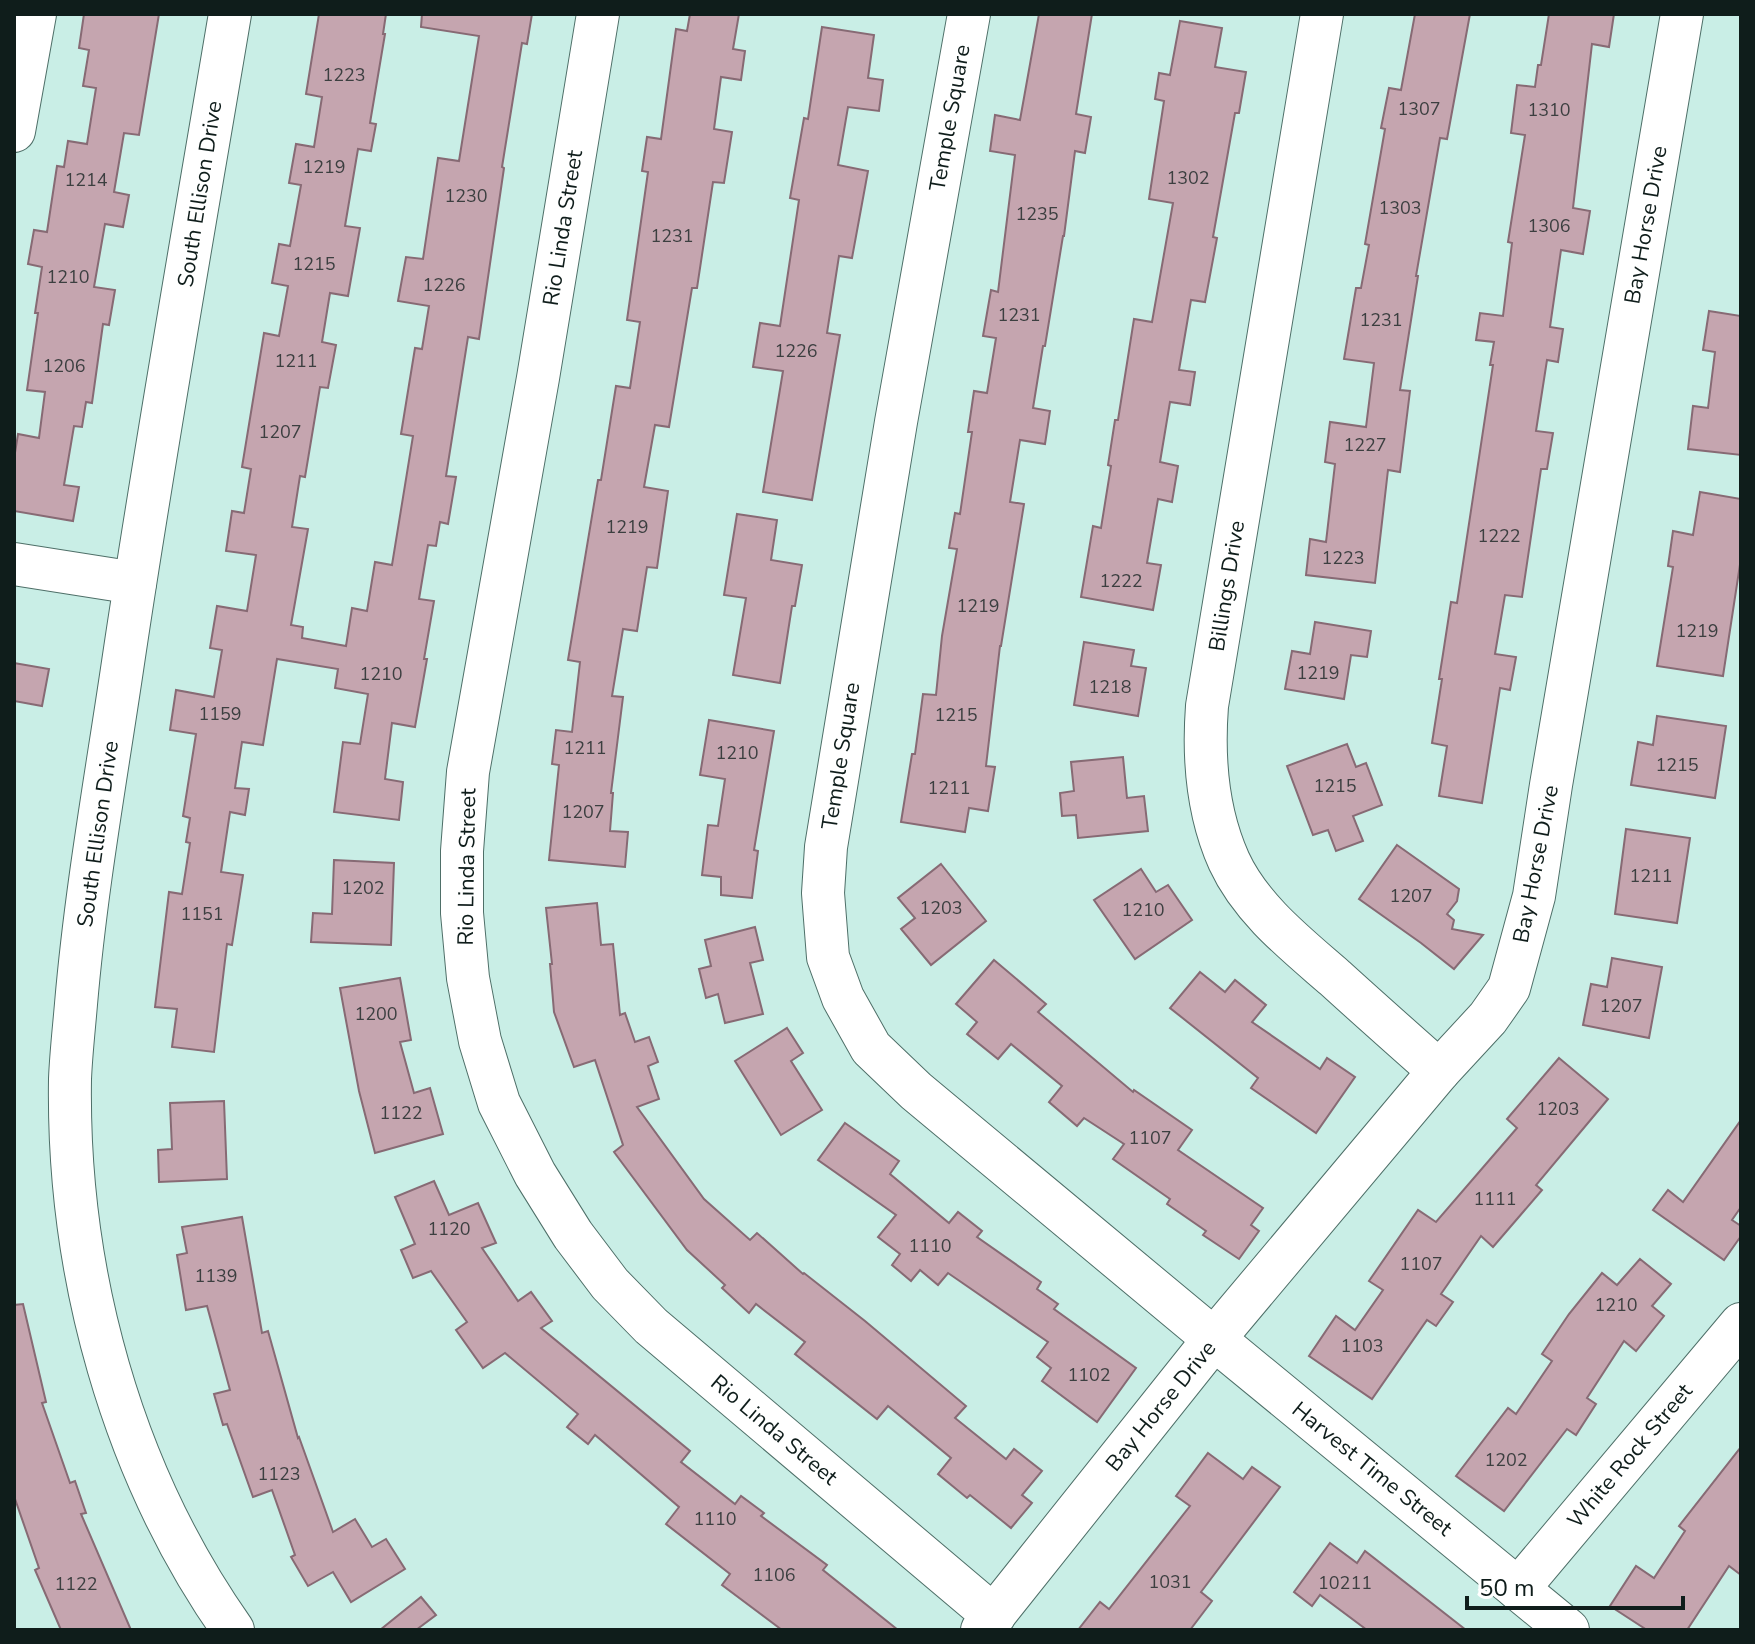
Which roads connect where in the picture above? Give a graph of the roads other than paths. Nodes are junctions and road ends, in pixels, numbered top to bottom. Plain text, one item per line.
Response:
1 (35, 14) edge
2 (230, 14) edge
3 (598, 14) edge
4 (969, 14) edge
5 (1322, 14) edge
6 (1682, 14) edge
7 (14, 131) edge
8 (14, 564) edge
9 (135, 583) junction
10 (1439, 1071) junction
11 (1741, 1324) edge
12 (1214, 1339) junction
13 (1518, 1589) junction
14 (988, 1623) edge
15 (233, 1630) edge
16 (1568, 1630) edge

1 - 7 street
2 - 9 street, South Ellison Drive
3 - 14 street, Rio Linda Street
4 - 12 street, Temple Square
5 - 10 street, Billings Drive
6 - 10 street, Bay Horse Drive
8 - 9 street
9 - 15 street, South Ellison Drive
10 - 12 street, Bay Horse Drive
11 - 13 street, White Rock Street
12 - 13 street, Harvest Time Street
12 - 14 street, Bay Horse Drive
13 - 16 street, Harvest Time Street

